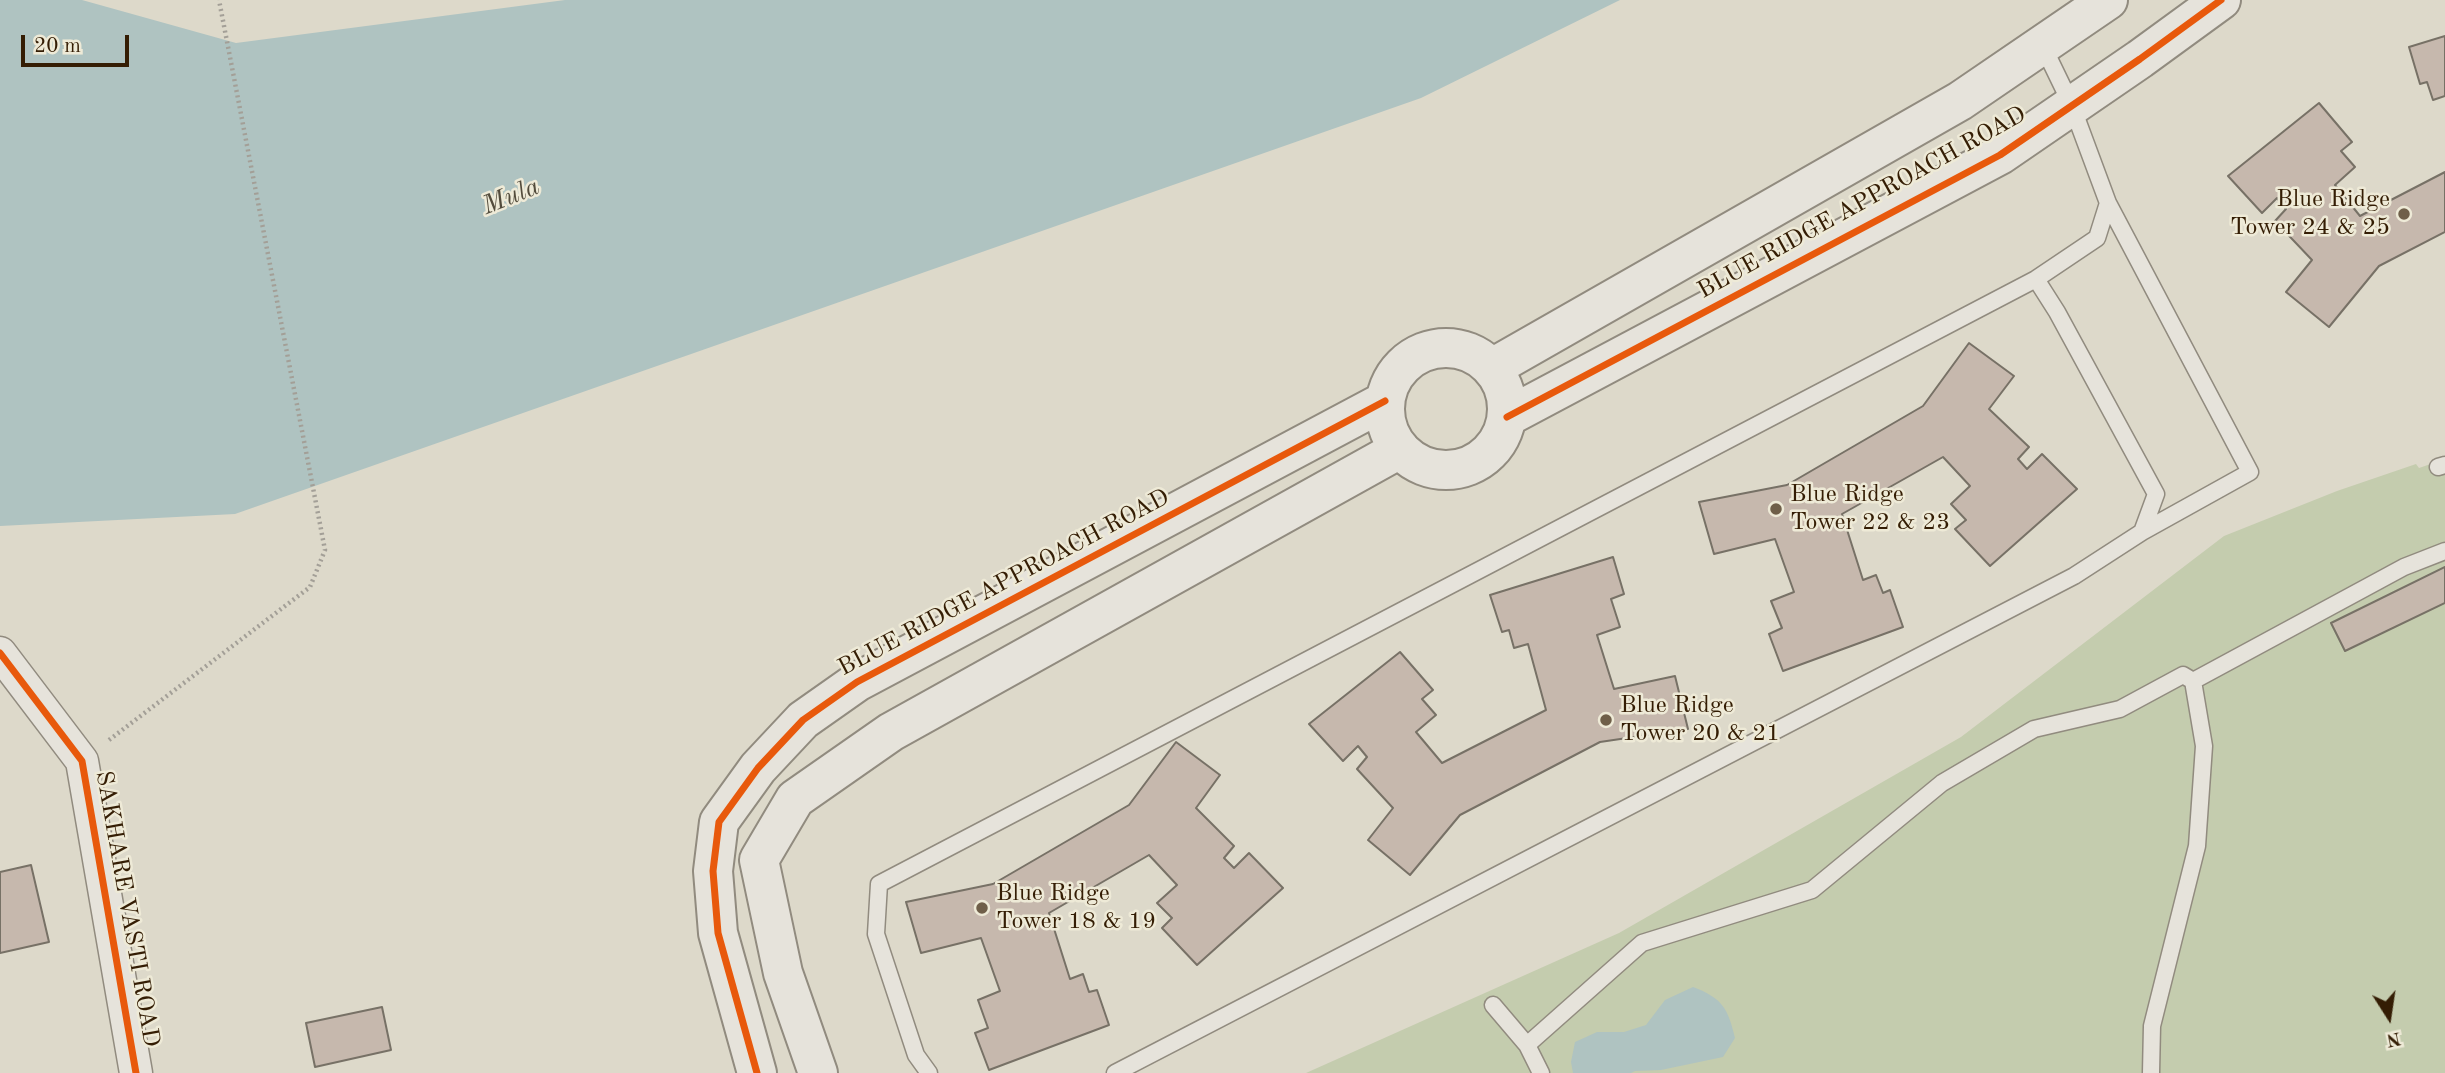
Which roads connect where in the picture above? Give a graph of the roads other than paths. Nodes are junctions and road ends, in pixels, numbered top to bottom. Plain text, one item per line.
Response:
1 (2108, 0) edge
2 (2221, 0) edge
3 (2042, 44) junction
4 (2072, 106) junction
5 (2108, 203) junction
6 (2036, 279) junction
7 (1492, 368) junction
8 (1385, 401) junction
9 (1507, 417) junction
10 (1400, 449) junction
11 (2142, 532) junction
12 (2445, 551) edge
13 (0, 653) edge
14 (2193, 681) junction
15 (1493, 1005) dead end
16 (1527, 1045) junction
17 (136, 1073) edge
18 (757, 1073) edge
19 (818, 1073) edge
20 (929, 1073) edge
21 (1115, 1073) edge
22 (1541, 1073) edge
23 (2151, 1073) edge

1 - 3 street, BLUE RIDGE APPROACH ROAD
2 - 4 street, BLUE RIDGE APPROACH ROAD
3 - 4 lane
3 - 7 street, BLUE RIDGE APPROACH ROAD
4 - 5 lane
4 - 9 street, BLUE RIDGE APPROACH ROAD
5 - 6 lane
5 - 11 lane
6 - 11 lane
6 - 20 lane
7 - 8 street
7 - 9 street
8 - 10 street
8 - 18 street, BLUE RIDGE APPROACH ROAD
9 - 10 street
10 - 19 street
11 - 21 lane
12 - 14 lane
13 - 17 street, SAKHARE VASTI ROAD
14 - 16 lane
14 - 23 lane
15 - 16 lane
16 - 22 lane

